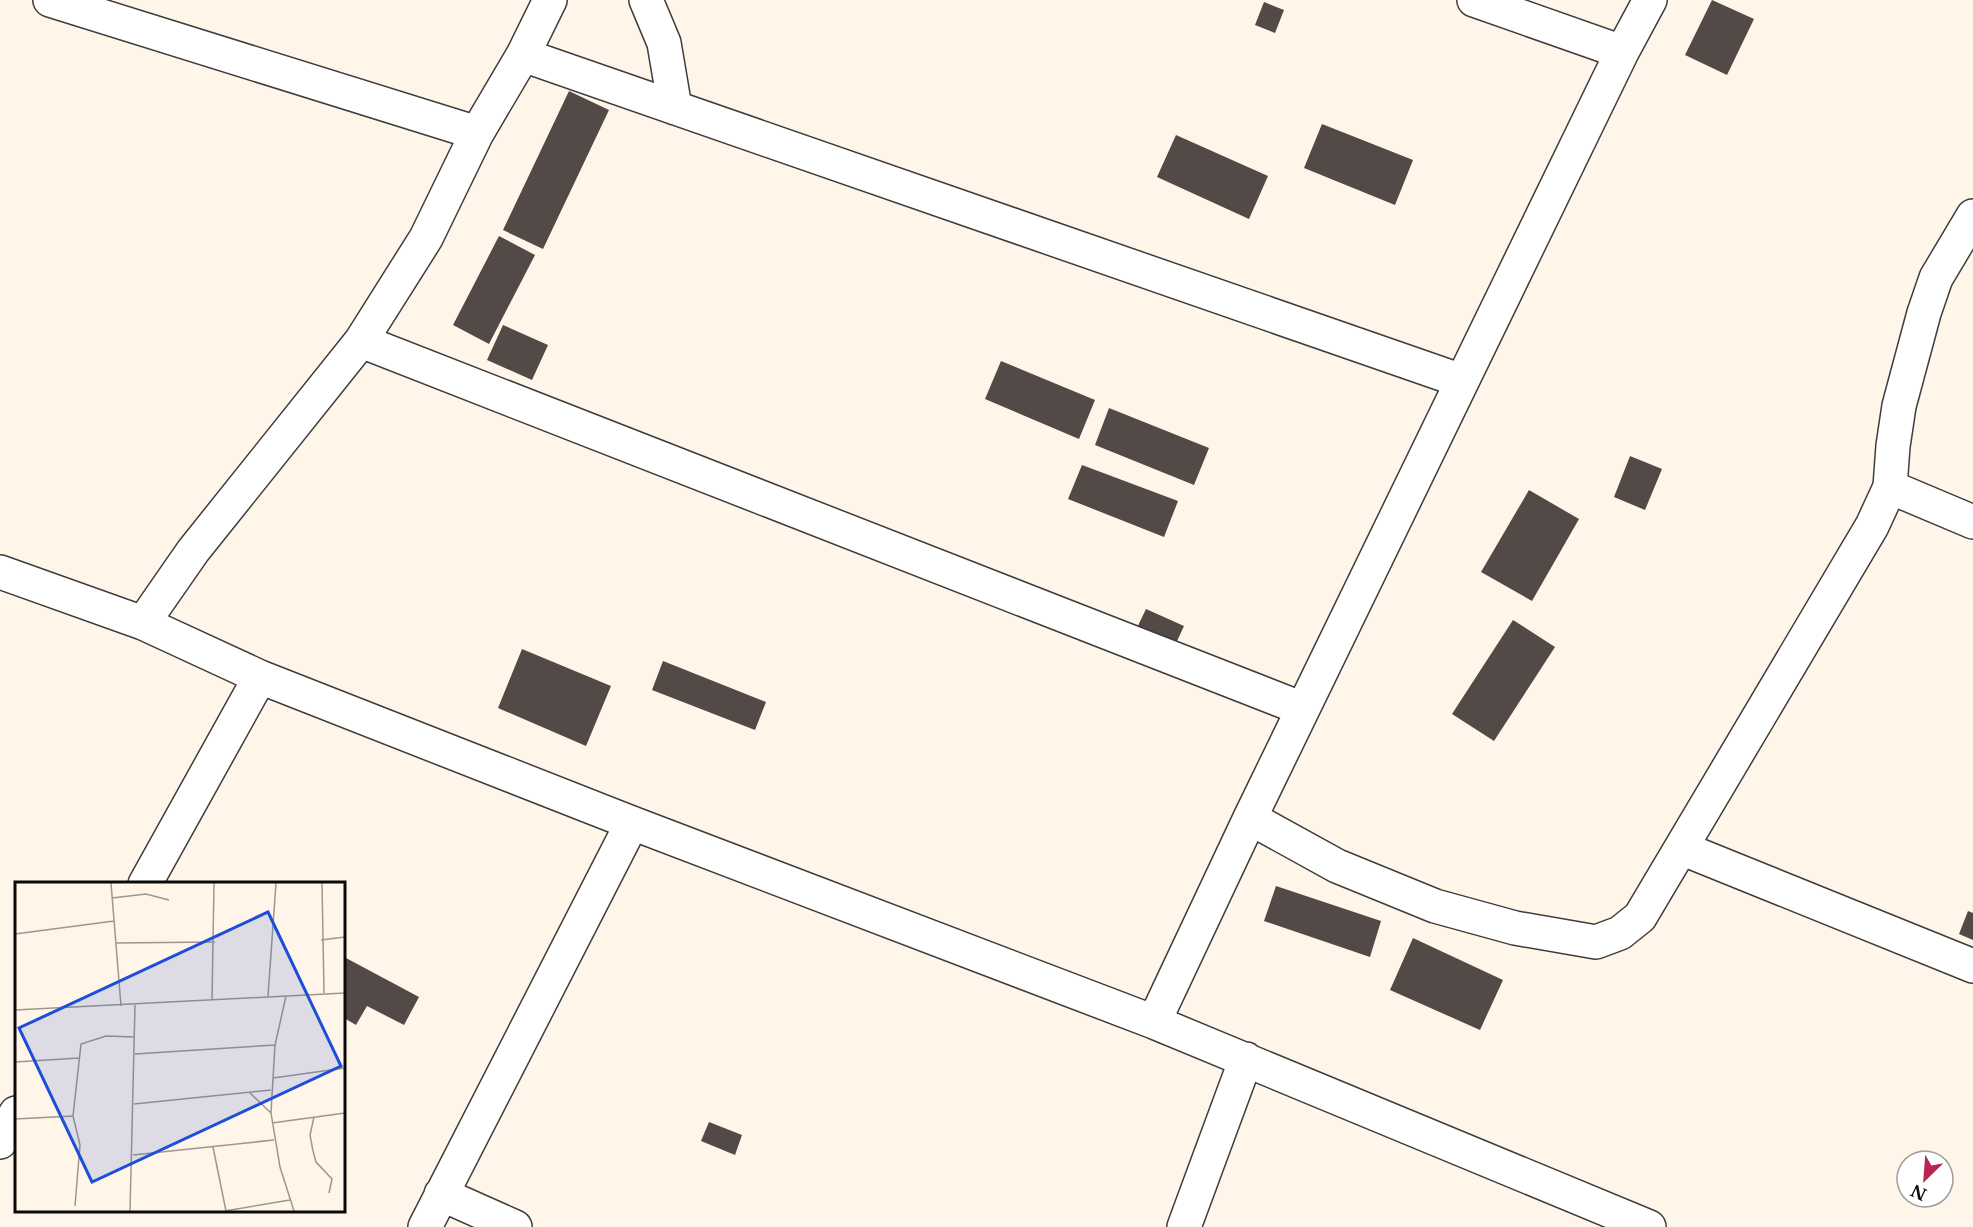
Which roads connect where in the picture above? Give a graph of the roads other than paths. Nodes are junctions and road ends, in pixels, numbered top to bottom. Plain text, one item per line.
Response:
1 (50, 0) edge
2 (550, 0) edge
3 (646, 0) edge
4 (1474, 0) edge
5 (1650, 0) edge
6 (1622, 52) junction
7 (523, 55) junction
8 (675, 108) junction
9 (477, 133) junction
10 (1973, 216) edge
11 (361, 341) junction
12 (1462, 381) junction
13 (1890, 487) junction
14 (1973, 522) edge
15 (0, 572) edge
16 (143, 623) junction
17 (260, 677) junction
18 (1303, 709) junction
19 (1250, 818) junction
20 (632, 823) junction
21 (1681, 848) junction
22 (146, 882) edge
23 (1973, 966) edge
24 (1154, 1022) junction
25 (1246, 1059) junction
26 (15, 1115) edge
27 (0, 1142) edge
28 (441, 1194) junction
29 (425, 1227) edge
30 (515, 1227) edge
31 (1184, 1227) edge
32 (1649, 1227) edge

1 - 9 street
2 - 7 street
3 - 8 street
4 - 6 street
5 - 6 street
6 - 12 street
7 - 8 street
7 - 9 street
8 - 12 street
9 - 11 street
10 - 13 street
11 - 16 street
11 - 18 street
12 - 18 street
13 - 14 street
13 - 21 street
15 - 16 street
16 - 17 street
17 - 20 street
17 - 22 street
18 - 19 street
19 - 21 street
19 - 24 street
20 - 24 street
20 - 28 street
21 - 23 street
24 - 25 street
25 - 31 street
25 - 32 street
26 - 27 street
28 - 29 street
28 - 30 street

